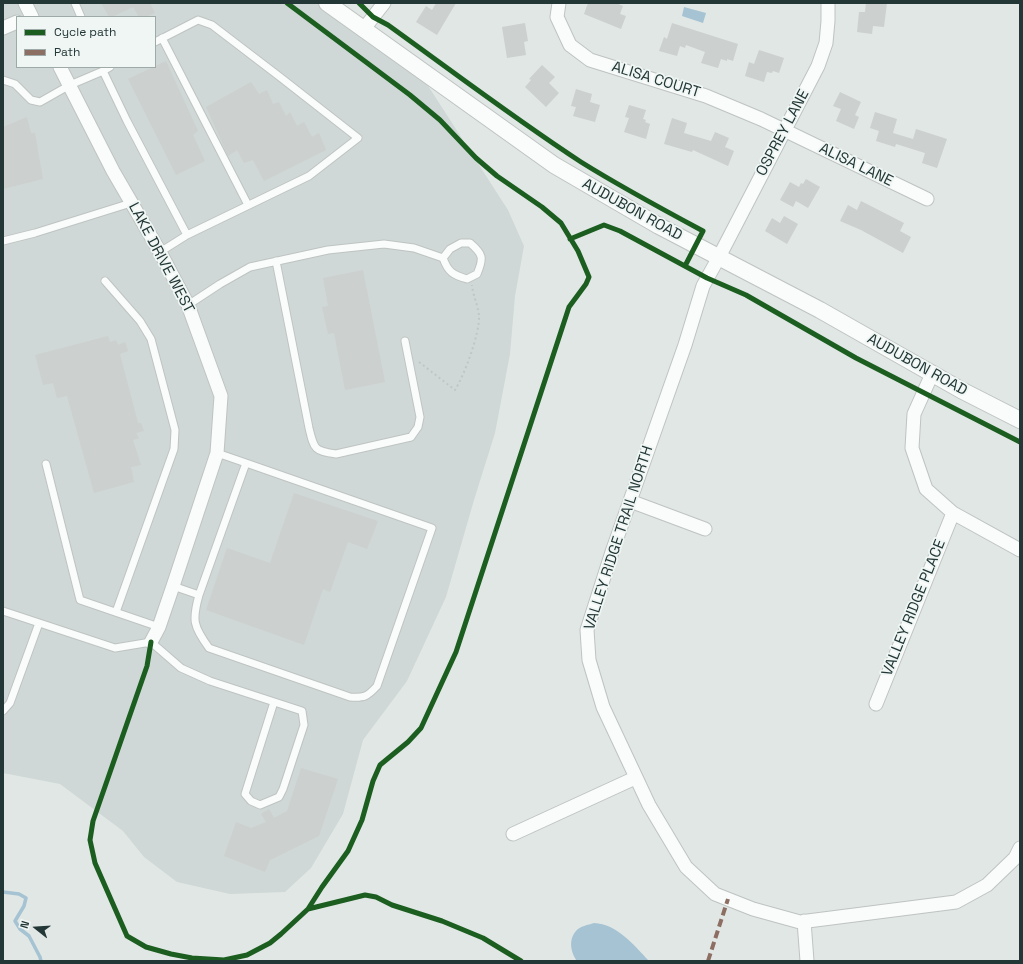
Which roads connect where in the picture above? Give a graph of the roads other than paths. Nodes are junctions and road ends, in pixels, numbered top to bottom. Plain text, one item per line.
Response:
1 (25, 3) edge
2 (75, 3) edge
3 (327, 3) edge
4 (384, 3) edge
5 (559, 3) edge
6 (828, 3) edge
7 (30, 16) edge
8 (81, 16) edge
9 (16, 22) edge
10 (3, 28) edge
11 (363, 30) junction
12 (162, 38) junction
13 (156, 41) edge
14 (61, 68) edge
15 (108, 68) edge
16 (103, 71) junction
17 (3, 80) edge
18 (70, 85) junction
19 (785, 130) junction
20 (928, 199) dead end
21 (131, 203) junction
22 (248, 205) junction
23 (187, 235) junction
24 (3, 241) edge
25 (160, 252) junction
26 (719, 257) junction
27 (444, 258) junction
28 (276, 261) junction
29 (105, 281) dead end
30 (188, 305) junction
31 (405, 341) dead end
32 (932, 374) junction
33 (1020, 420) edge
34 (216, 453) junction
35 (246, 463) junction
36 (46, 464) dead end
37 (630, 501) junction
38 (953, 513) junction
39 (705, 528) dead end
40 (1020, 550) edge
41 (173, 586) junction
42 (199, 594) junction
43 (3, 611) edge
44 (116, 612) junction
45 (39, 623) junction
46 (158, 627) junction
47 (151, 642) junction
48 (274, 702) junction
49 (876, 704) dead end
50 (3, 711) edge
51 (635, 778) junction
52 (513, 834) dead end
53 (1020, 848) edge
54 (804, 921) junction
55 (807, 961) edge

1 - 7 street
2 - 8 lane
3 - 11 street, AUDUBON ROAD
4 - 11 street
5 - 19 street, ALISA COURT
6 - 19 street, OSPREY LANE
9 - 10 street
11 - 26 street, AUDUBON ROAD
12 - 13 lane
12 - 22 lane
12 - 22 lane
14 - 18 street, LAKE DRIVE WEST
15 - 16 lane
16 - 18 lane
16 - 23 lane
17 - 18 lane
18 - 21 street, LAKE DRIVE WEST
19 - 20 street, ALISA LANE
19 - 26 street, OSPREY LANE
21 - 24 lane
21 - 25 street, LAKE DRIVE WEST
22 - 23 lane
23 - 25 lane
25 - 30 street, LAKE DRIVE WEST
26 - 32 street, AUDUBON ROAD
26 - 37 street, VALLEY RIDGE TRAIL NORTH
27 - 27 lane
27 - 28 lane
28 - 30 lane
28 - 31 lane
29 - 44 lane
30 - 34 street, LAKE DRIVE WEST
32 - 33 street, AUDUBON ROAD
32 - 38 street
34 - 35 lane
34 - 41 street, LAKE DRIVE WEST
35 - 42 lane
35 - 42 lane
36 - 44 lane
37 - 39 street
37 - 51 street, VALLEY RIDGE TRAIL NORTH
38 - 40 street
38 - 49 street, VALLEY RIDGE PLACE
41 - 42 lane
41 - 46 street, LAKE DRIVE WEST
43 - 45 lane
44 - 46 lane
45 - 47 lane
45 - 50 lane
46 - 47 street, LAKE DRIVE WEST
47 - 48 lane
48 - 48 lane
51 - 52 street
51 - 54 street, VALLEY RIDGE TRAIL NORTH
53 - 54 street, VALLEY RIDGE TRAIL NORTH
54 - 55 street

